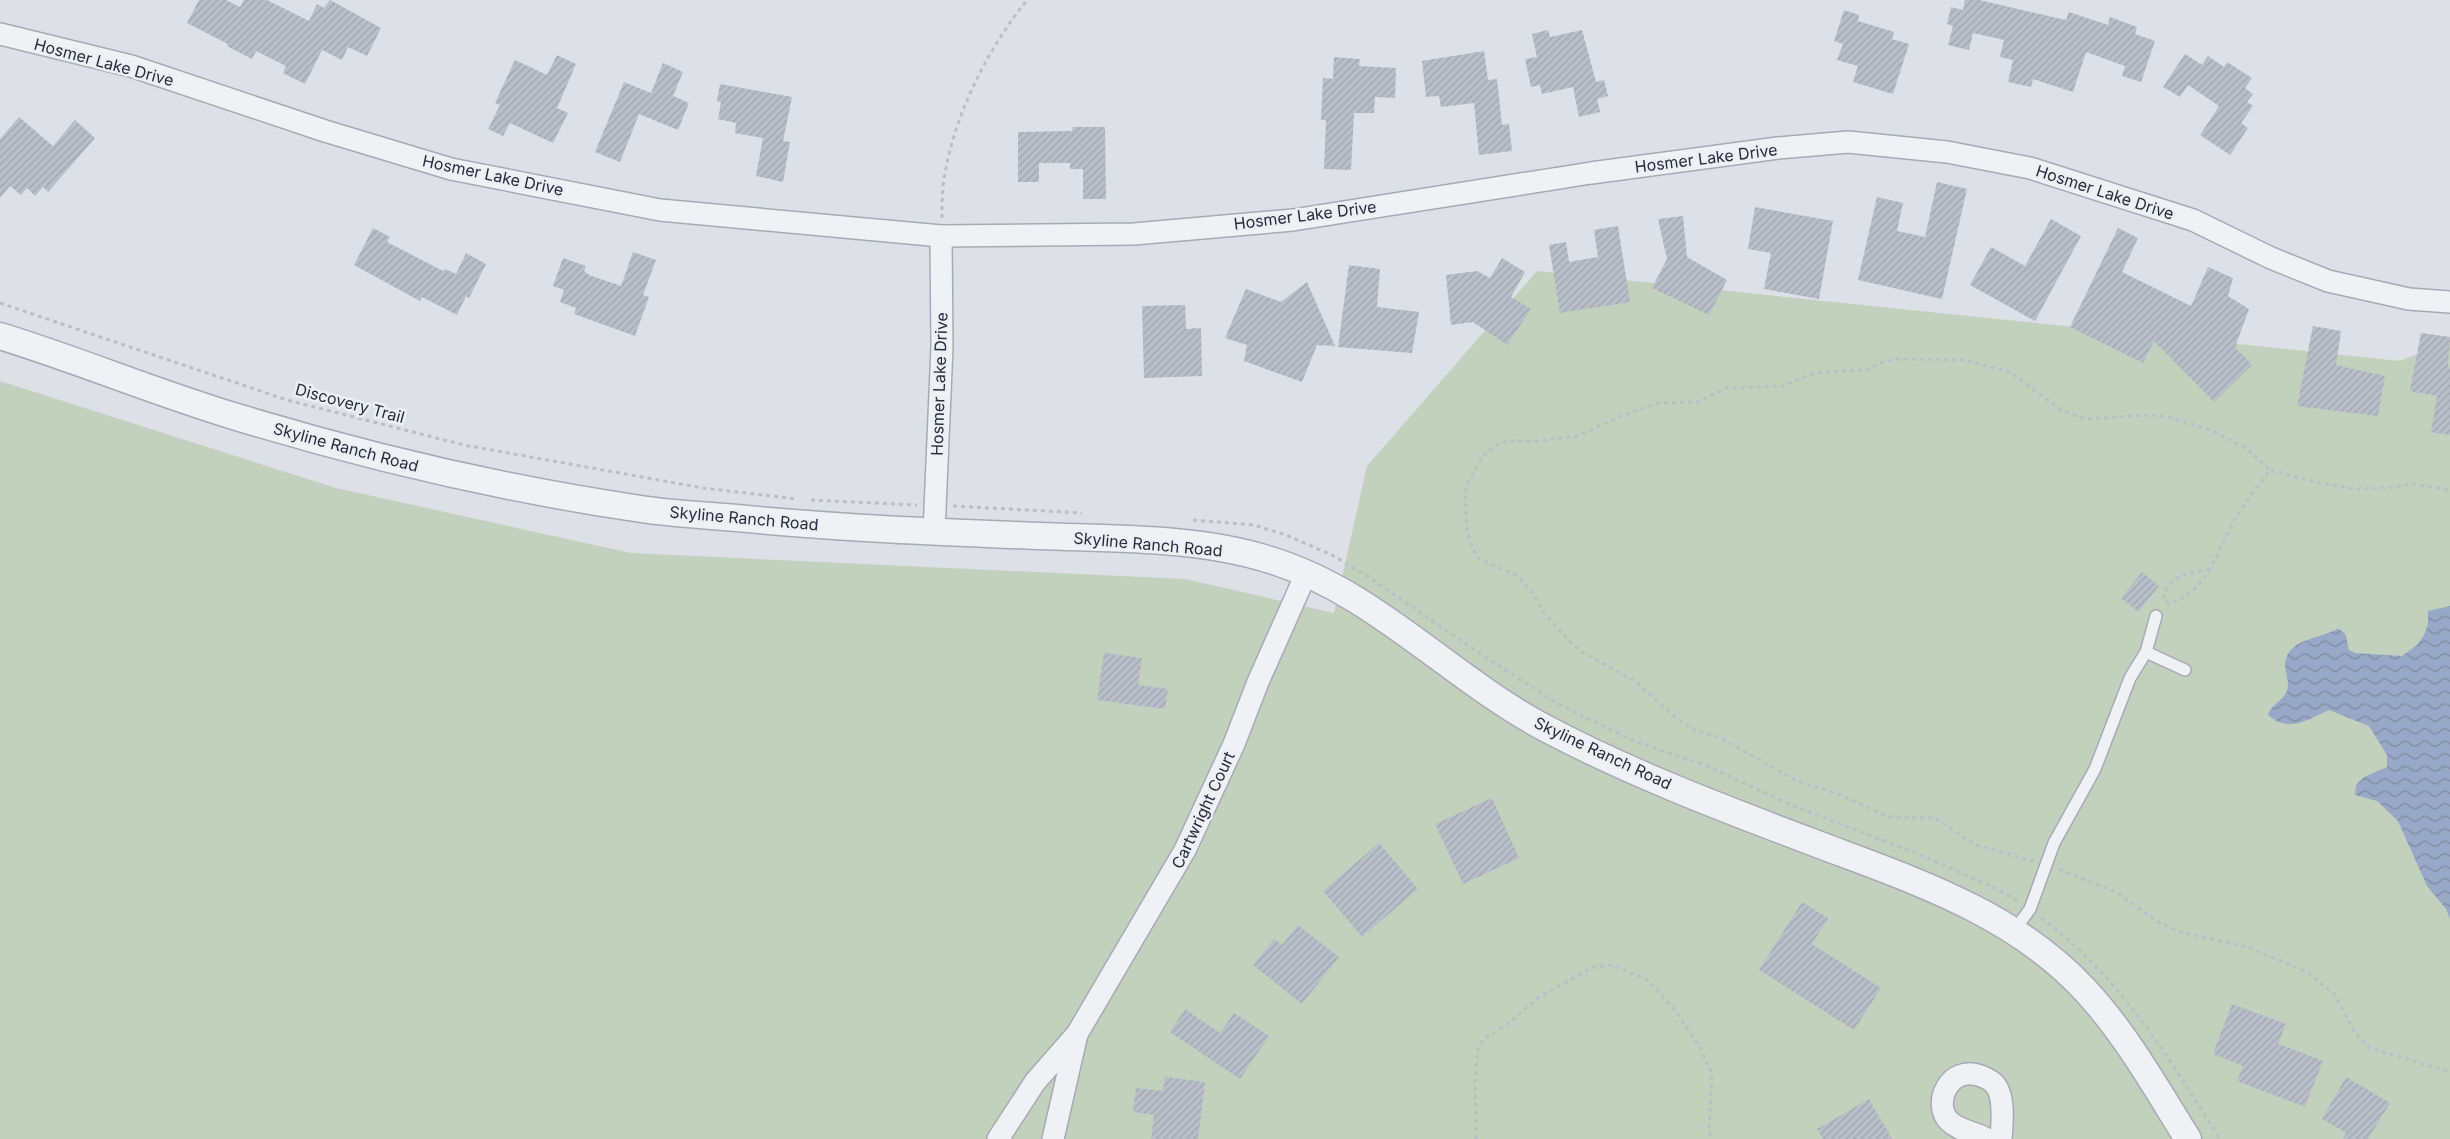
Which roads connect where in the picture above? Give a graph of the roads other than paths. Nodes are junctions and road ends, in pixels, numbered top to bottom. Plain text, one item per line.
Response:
1 (0, 34) edge
2 (941, 236) junction
3 (2450, 302) edge
4 (0, 336) edge
5 (934, 532) junction
6 (1306, 574) junction
7 (2156, 616) dead end
8 (2146, 652) junction
9 (2185, 670) dead end
10 (2014, 931) junction
11 (1077, 1034) junction
12 (998, 1139) edge
13 (1053, 1139) edge
14 (1986, 1139) edge
15 (2001, 1139) edge
16 (2188, 1139) edge

1 - 2 street, Hosmer Lake Drive
2 - 3 street, Hosmer Lake Drive
2 - 5 street, Hosmer Lake Drive
4 - 5 street, Skyline Ranch Road
5 - 6 street, Skyline Ranch Road
6 - 10 street, Skyline Ranch Road
6 - 11 street, Cartwright Court
7 - 8 lane
8 - 9 lane
8 - 10 lane
10 - 16 street, Skyline Ranch Road
11 - 12 street, Cartwright Court
11 - 13 street, Cartwright Court
14 - 15 street

